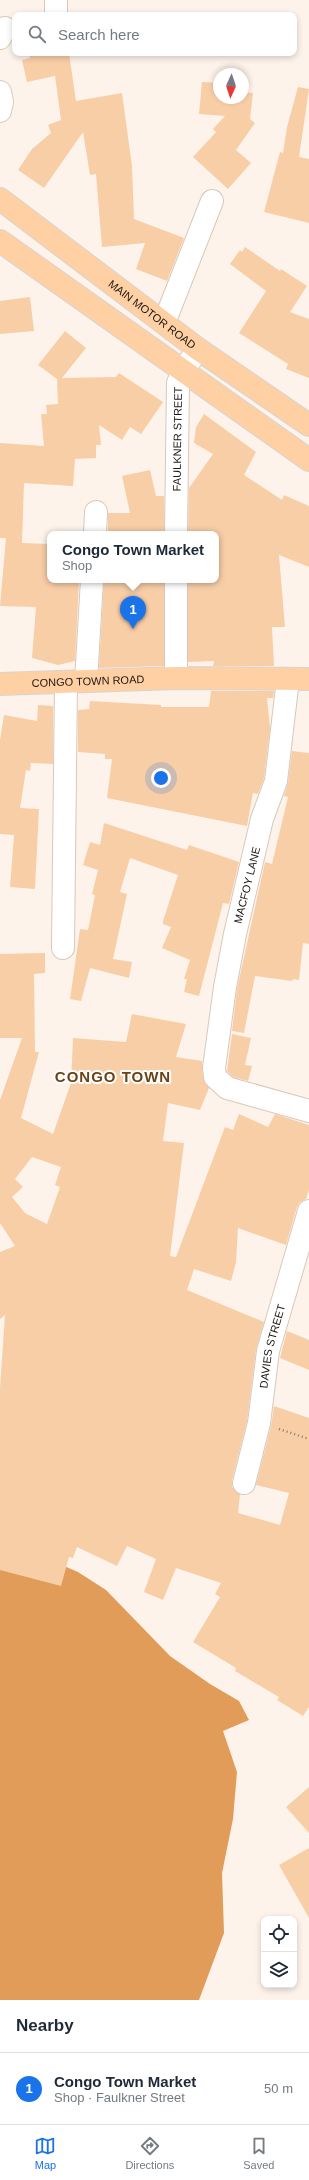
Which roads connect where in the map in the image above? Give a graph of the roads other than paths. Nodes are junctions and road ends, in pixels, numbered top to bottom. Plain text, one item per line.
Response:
1 (56, 0) edge
2 (56, 12) edge
3 (0, 92) edge
4 (0, 111) edge
5 (0, 199) edge
6 (212, 201) dead end
7 (0, 241) edge
8 (164, 323) junction
9 (198, 349) junction
10 (183, 370) junction
11 (309, 425) edge
12 (309, 460) edge
13 (96, 512) dead end
14 (95, 531) edge
15 (176, 531) edge
16 (92, 583) edge
17 (176, 583) edge
18 (176, 678) junction
19 (299, 679) edge
20 (76, 681) junction
21 (0, 684) edge
22 (64, 948) dead end
23 (309, 1111) edge
24 (309, 1211) edge
25 (244, 1483) dead end

1 - 2 street
3 - 4 street
5 - 8 main road, MAIN MOTOR ROAD
6 - 8 street
7 - 10 main road
8 - 9 main road, MAIN MOTOR ROAD
9 - 10 street, FAULKNER STREET
9 - 11 main road, MAIN MOTOR ROAD
10 - 12 main road
10 - 15 street, FAULKNER STREET
13 - 14 street
16 - 20 street
17 - 18 street
18 - 19 main road, CONGO TOWN ROAD
18 - 20 main road, CONGO TOWN ROAD
19 - 23 street, MACFOY LANE
20 - 21 main road, CONGO TOWN ROAD
20 - 22 street
24 - 25 street, DAVIES STREET

